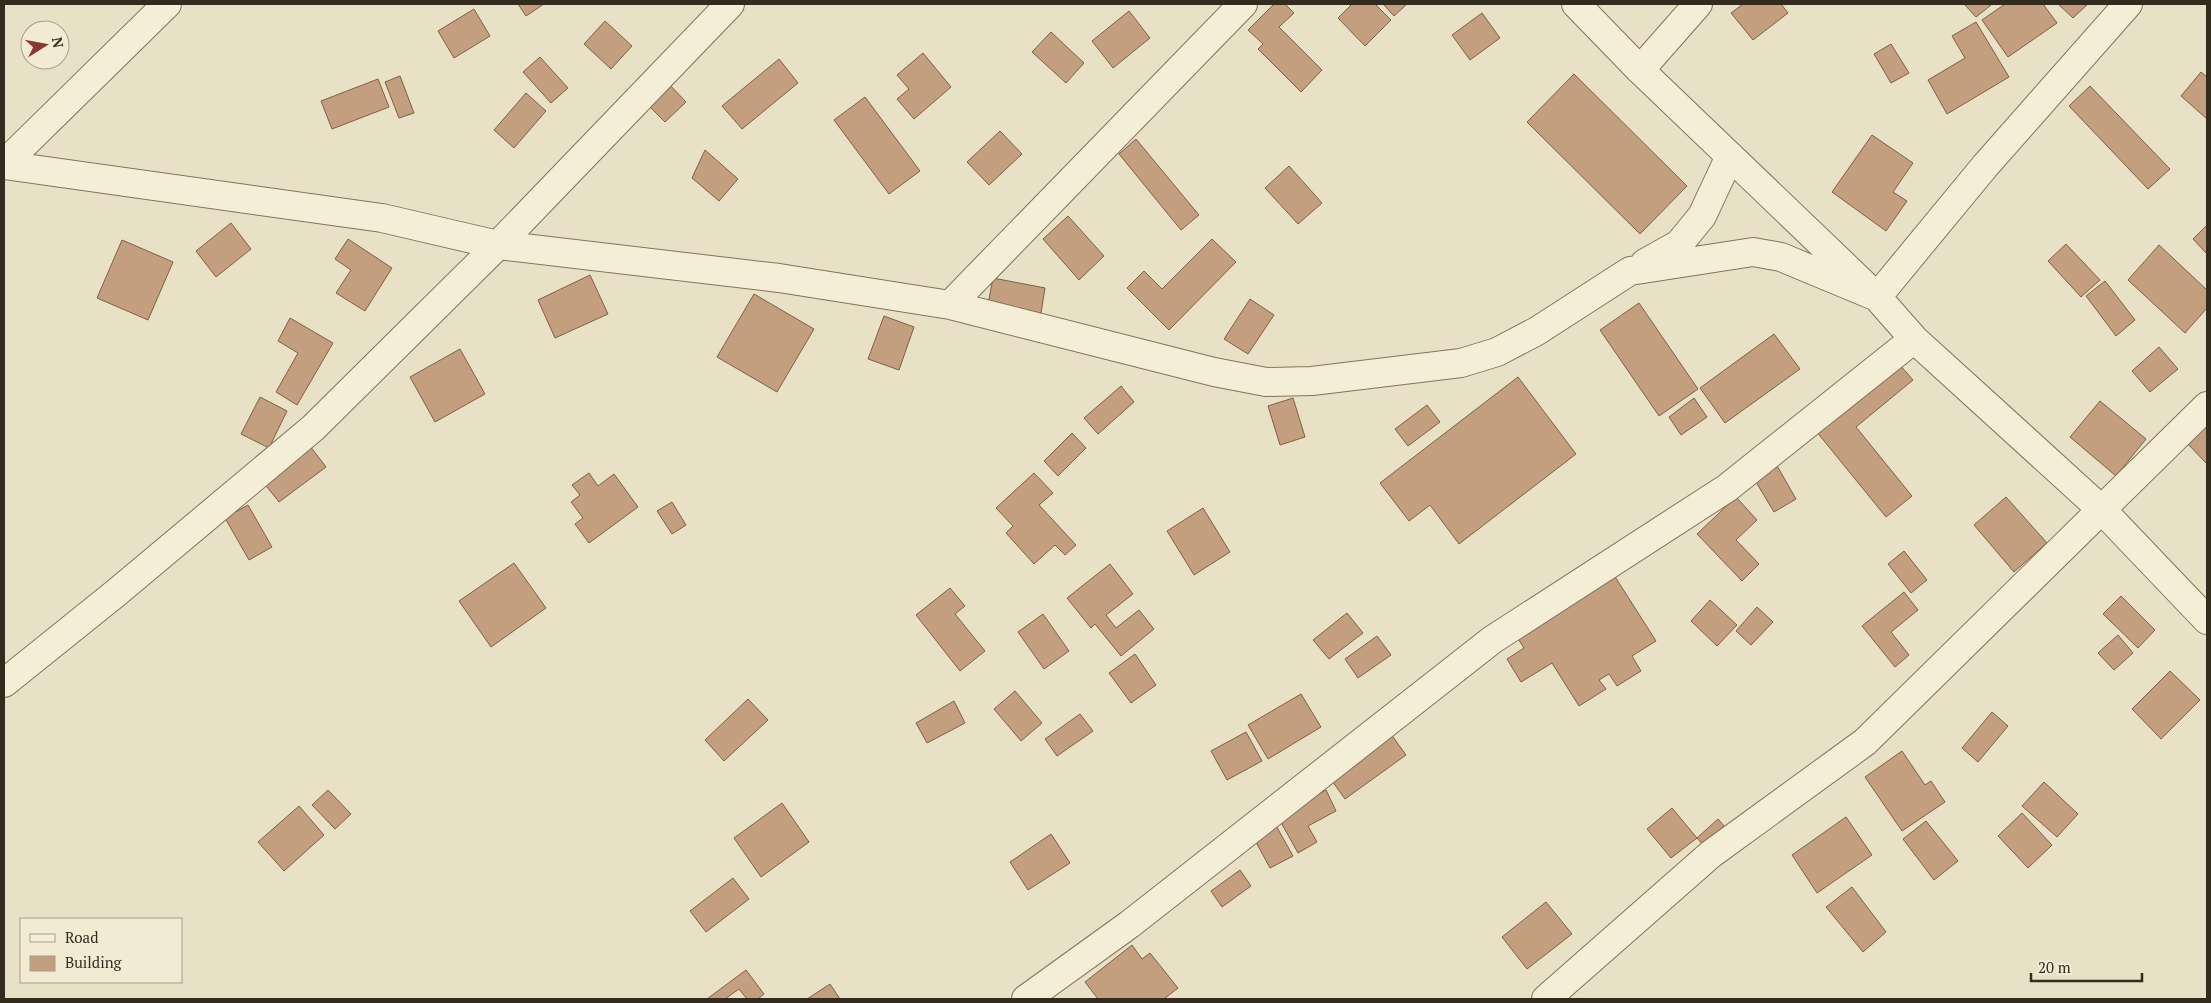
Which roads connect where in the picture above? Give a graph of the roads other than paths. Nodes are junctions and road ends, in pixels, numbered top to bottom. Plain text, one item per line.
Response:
1 (167, 4) edge
2 (730, 4) edge
3 (1243, 4) edge
4 (1576, 4) edge
5 (1698, 4) edge
6 (2128, 4) edge
7 (1640, 70) junction
8 (1730, 156) junction
9 (4, 164) edge
10 (498, 245) junction
11 (1630, 271) junction
12 (1877, 297) junction
13 (950, 305) junction
14 (1914, 339) junction
15 (2207, 406) edge
16 (2102, 510) junction
17 (2207, 620) edge
18 (4, 683) edge
19 (1026, 999) edge
20 (1546, 999) edge

1 - 9 street
2 - 10 street
3 - 13 street
4 - 7 street
5 - 7 street
6 - 12 street
7 - 8 street
8 - 11 street
8 - 12 street
9 - 10 street
10 - 13 street
10 - 18 street
11 - 12 street
11 - 13 street
12 - 14 street
14 - 16 street
14 - 19 street
15 - 16 street
16 - 17 street
16 - 20 street

